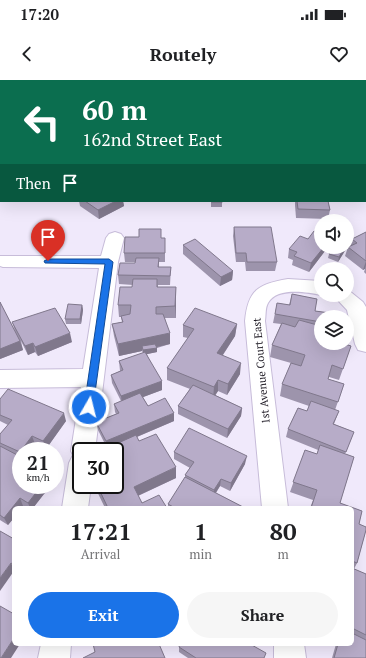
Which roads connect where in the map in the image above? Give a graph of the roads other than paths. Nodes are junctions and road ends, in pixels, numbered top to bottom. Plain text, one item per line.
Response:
1 (114, 238) dead end
2 (2, 261) dead end
3 (109, 262) junction
4 (314, 286) edge
5 (351, 302) edge
6 (366, 344) edge
7 (93, 378) junction
8 (0, 379) edge
9 (84, 442) edge
10 (77, 494) edge
11 (75, 506) edge
12 (275, 506) edge
13 (56, 646) edge
14 (289, 646) edge
15 (54, 658) edge
16 (290, 658) edge

1 - 3 street
2 - 3 street
3 - 7 street
4 - 12 street, 1st Avenue Court East
5 - 6 street
7 - 8 street
7 - 9 street
10 - 11 street
13 - 15 street
14 - 16 street

